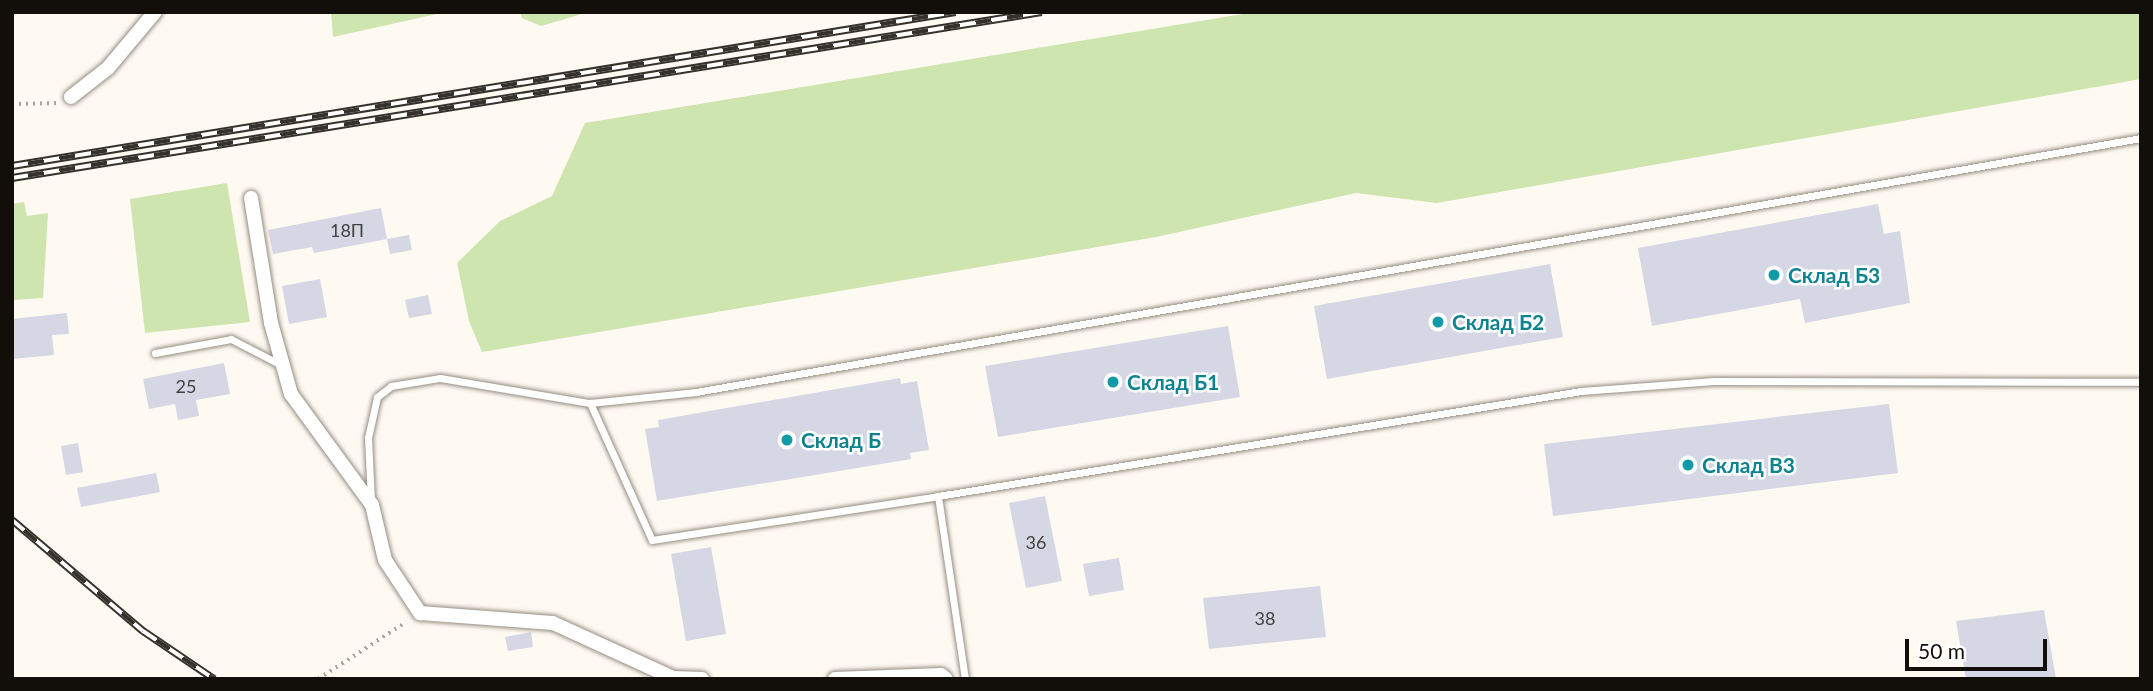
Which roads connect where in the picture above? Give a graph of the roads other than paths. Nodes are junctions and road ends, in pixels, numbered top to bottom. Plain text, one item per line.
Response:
1 (155, 12) edge
2 (71, 97) road end
3 (2141, 138) edge
4 (251, 198) dead end
5 (155, 353) dead end
6 (283, 366) junction
7 (2141, 382) edge
8 (590, 403) junction
9 (938, 496) junction
10 (372, 505) junction
11 (702, 679) edge
12 (835, 679) edge
13 (946, 679) edge
14 (965, 679) edge

1 - 2 street
3 - 8 lane
4 - 6 street
5 - 6 lane
6 - 10 street
7 - 9 lane
8 - 9 lane
8 - 10 lane
9 - 14 lane
10 - 11 street
12 - 13 street

